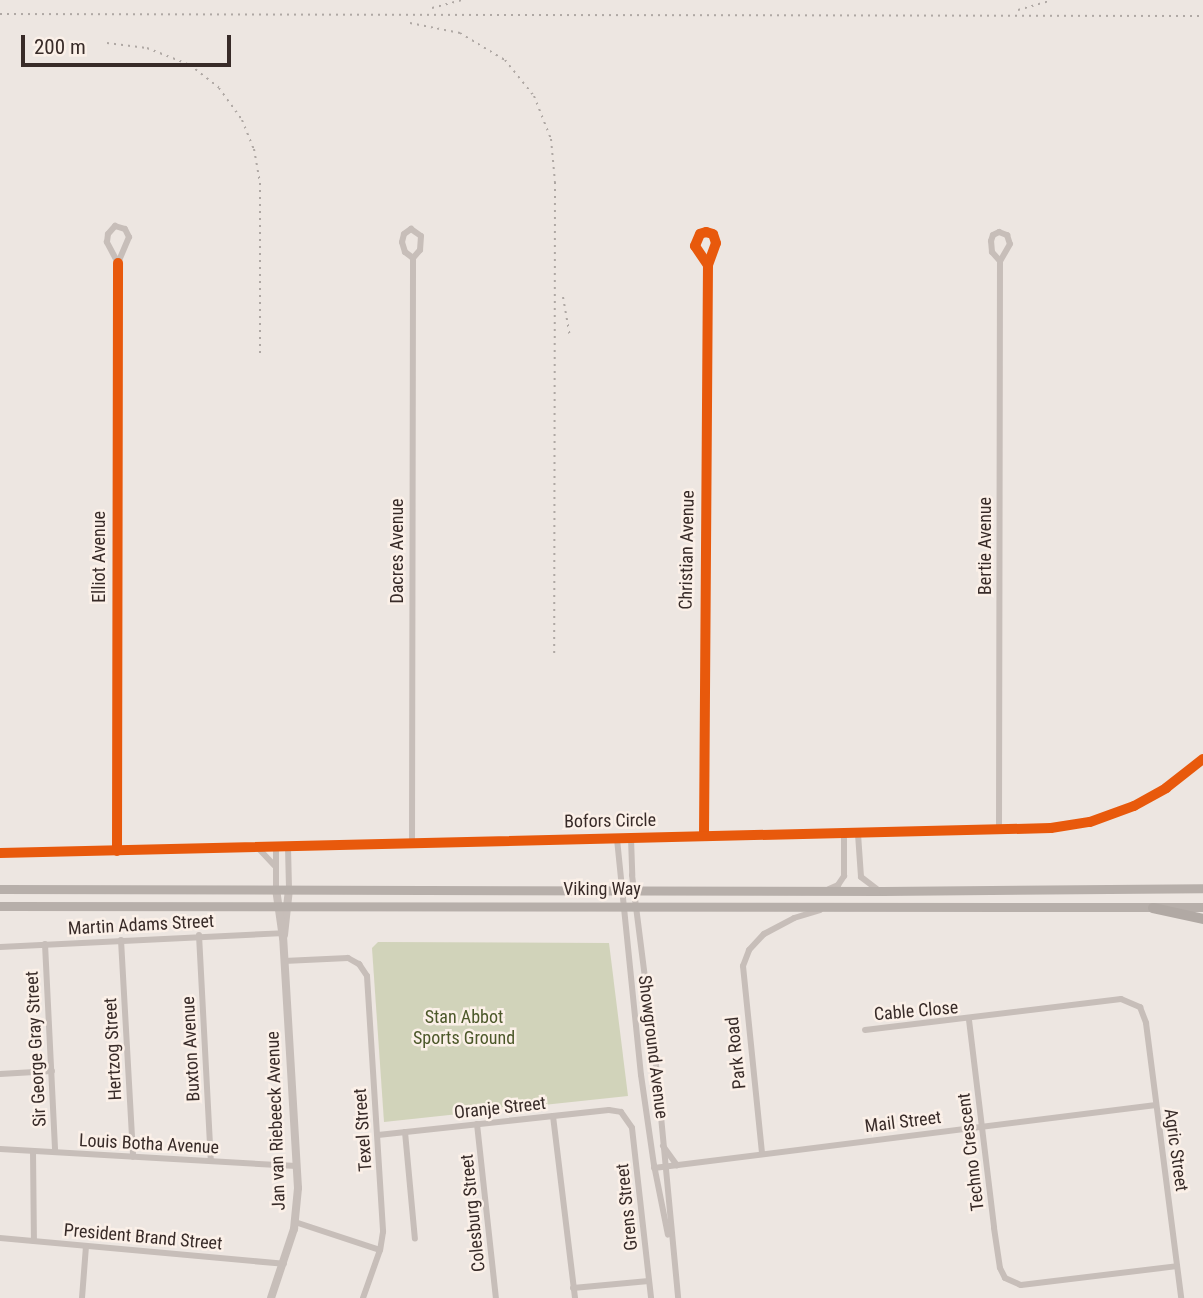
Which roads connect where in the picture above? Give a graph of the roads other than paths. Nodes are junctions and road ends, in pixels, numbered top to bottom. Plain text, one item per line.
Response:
1 (413, 258) dead end
2 (1000, 261) dead end
3 (118, 263) junction
4 (708, 265) junction
5 (1203, 759) edge
6 (999, 830) junction
7 (844, 834) junction
8 (858, 834) junction
9 (704, 836) junction
10 (631, 838) junction
11 (617, 839) junction
12 (412, 843) junction
13 (276, 847) junction
14 (288, 847) junction
15 (255, 848) junction
16 (117, 851) junction
17 (0, 853) edge
18 (276, 868) junction
19 (1203, 888) edge
20 (0, 889) edge
21 (276, 889) junction
22 (289, 889) junction
23 (620, 889) junction
24 (634, 889) junction
25 (820, 891) junction
26 (883, 891) junction
27 (276, 905) junction
28 (289, 905) junction
29 (621, 905) junction
30 (637, 905) junction
31 (0, 906) edge
32 (835, 906) junction
33 (1203, 907) edge
34 (1153, 908) junction
35 (1203, 919) edge
36 (199, 935) junction
37 (283, 935) junction
38 (121, 940) junction
39 (45, 944) junction
40 (0, 947) edge
41 (284, 961) junction
42 (969, 1020) junction
43 (865, 1030) dead end
44 (52, 1071) junction
45 (0, 1074) edge
46 (1156, 1105) junction
47 (625, 1115) joint
48 (553, 1116) junction
49 (477, 1124) junction
50 (982, 1126) junction
51 (405, 1132) junction
52 (378, 1135) junction
53 (662, 1144) junction
54 (0, 1149) edge
55 (33, 1151) junction
56 (55, 1152) junction
57 (762, 1153) junction
58 (133, 1157) junction
59 (211, 1161) junction
60 (677, 1165) junction
61 (297, 1166) junction
62 (664, 1167) junction
63 (654, 1168) junction
64 (295, 1222) junction
65 (0, 1238) edge
66 (415, 1239) dead end
67 (34, 1241) junction
68 (86, 1246) junction
69 (380, 1250) junction
70 (673, 1257) junction
71 (284, 1264) junction
72 (1177, 1266) junction
73 (649, 1281) junction
74 (573, 1288) junction
75 (82, 1298) edge
76 (271, 1298) edge
77 (363, 1298) edge
78 (496, 1298) edge
79 (575, 1298) edge
80 (651, 1298) edge
81 (678, 1298) edge
82 (1181, 1298) edge

1 - 12 street, Dacres Avenue
2 - 6 street, Bertie Avenue
3 - 3 street
3 - 16 street, Elliot Avenue
4 - 4 street, Christian Avenue
4 - 9 street, Christian Avenue
5 - 6 street, Bofors Circle
6 - 8 street, Bofors Circle
7 - 8 street, Bofors Circle
7 - 9 street, Bofors Circle
7 - 25 street
8 - 26 street
9 - 10 street, Bofors Circle
10 - 11 street, Bofors Circle
10 - 24 street, Showground Avenue
11 - 12 street, Bofors Circle
11 - 23 street, Showground Avenue
12 - 14 street, Bofors Circle
13 - 14 street, Bofors Circle
13 - 15 street, Bofors Circle
13 - 18 street, Jan van Riebeeck Avenue
14 - 22 street, Jan van Riebeeck Avenue
15 - 16 street, Bofors Circle
15 - 18 street
16 - 17 street, Bofors Circle
18 - 21 street, Jan van Riebeeck Avenue
19 - 26 main road, Viking Way
20 - 21 main road, Viking Way
21 - 22 main road, Viking Way
21 - 27 street, Jan van Riebeeck Avenue
22 - 23 main road, Viking Way
22 - 28 street, Jan van Riebeeck Avenue
23 - 24 main road, Viking Way
23 - 29 street, Showground Avenue
24 - 25 main road, Viking Way
24 - 30 street, Showground Avenue
25 - 26 main road, Viking Way
27 - 28 main road, Viking Way
27 - 31 main road, Viking Way
27 - 37 street, Jan van Riebeeck Avenue
28 - 29 main road, Viking Way
28 - 37 street, Jan van Riebeeck Avenue
29 - 30 main road, Viking Way
29 - 63 street, Showground Avenue
30 - 32 main road, Viking Way
30 - 53 street, Showground Avenue
32 - 34 main road, Viking Way
32 - 57 street, Park Road
33 - 34 main road, Viking Way
34 - 35 highway
36 - 37 street, Martin Adams Street
36 - 38 street, Martin Adams Street
36 - 59 street, Buxton Avenue
37 - 41 street, Jan van Riebeeck Avenue
38 - 39 street, Martin Adams Street
38 - 58 street, Hertzog Street
39 - 40 street, Martin Adams Street
39 - 44 street, Sir George Gray Street
41 - 52 street, Texel Street
41 - 61 street, Jan van Riebeeck Avenue
42 - 43 street, Cable Close
42 - 46 street, Agric Street
42 - 50 street, Techno Crescent
44 - 45 street
44 - 56 street, Sir George Gray Street
46 - 50 street, Mail Street
46 - 72 street, Agric Street
47 - 48 street, Oranje Street
47 - 73 street, Grens Street
48 - 49 street, Oranje Street
48 - 74 street
49 - 51 street, Oranje Street
49 - 78 street, Colesburg Street
50 - 57 street, Mail Street
50 - 72 street, Techno Crescent
51 - 52 street, Oranje Street
51 - 66 street
52 - 69 street, Texel Street
53 - 60 street
53 - 62 street, Showground Avenue
54 - 55 street, Louis Botha Avenue
55 - 56 street, Louis Botha Avenue
55 - 67 street
56 - 58 street, Louis Botha Avenue
57 - 60 street, Mail Street
58 - 59 street, Louis Botha Avenue
59 - 61 street, Louis Botha Avenue
60 - 62 street, Mail Street
61 - 64 street, Jan van Riebeeck Avenue
62 - 63 street, Mail Street
62 - 70 street, Showground Avenue
63 - 70 street, Showground Avenue
64 - 69 street
64 - 71 street, Jan van Riebeeck Avenue
65 - 67 street, President Brand Street
67 - 68 street, President Brand Street
68 - 71 street, President Brand Street
68 - 75 street
69 - 77 street, Texel Street
70 - 81 street, Showground Avenue
71 - 76 street, Jan van Riebeeck Avenue
72 - 82 street, Agric Street
73 - 74 street
73 - 80 street, Grens Street
74 - 79 street

